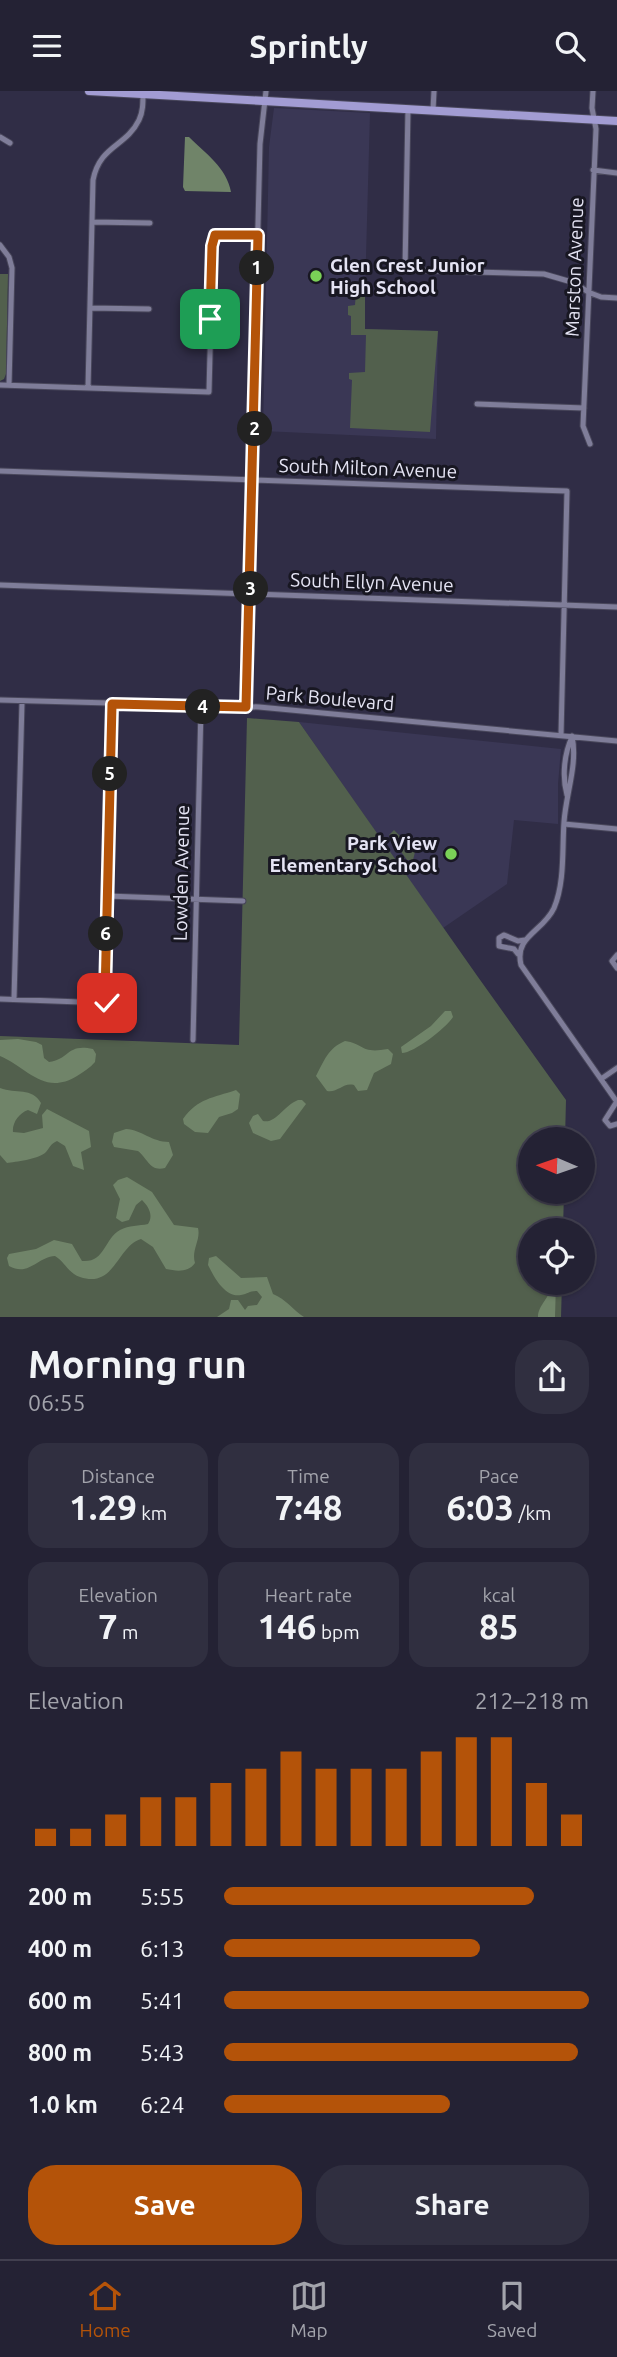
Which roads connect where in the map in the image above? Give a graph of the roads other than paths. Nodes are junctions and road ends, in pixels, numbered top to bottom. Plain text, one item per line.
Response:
1 (89, 91) edge
2 (434, 91) edge
3 (593, 91) edge
4 (143, 92) edge
5 (265, 95) edge
6 (408, 109) junction
7 (433, 110) junction
8 (594, 120) junction
9 (617, 121) edge
10 (0, 137) edge
11 (10, 143) dead end
12 (593, 170) junction
13 (617, 173) edge
14 (92, 222) junction
15 (150, 223) dead end
16 (258, 235) junction
17 (0, 245) edge
18 (588, 292) junction
19 (617, 298) edge
20 (90, 308) junction
21 (149, 309) dead end
22 (0, 385) edge
23 (9, 385) junction
24 (88, 388) junction
25 (477, 404) dead end
26 (584, 408) junction
27 (590, 444) dead end
28 (0, 471) edge
29 (253, 479) junction
30 (0, 585) edge
31 (250, 594) junction
32 (565, 605) junction
33 (617, 607) edge
34 (0, 700) edge
35 (22, 702) junction
36 (112, 704) junction
37 (201, 707) junction
38 (246, 707) junction
39 (561, 735) junction
40 (572, 736) junction
41 (617, 741) edge
42 (564, 824) junction
43 (617, 829) edge
44 (107, 896) junction
45 (197, 900) junction
46 (243, 901) dead end
47 (525, 940) junction
48 (519, 954) junction
49 (617, 955) edge
50 (617, 968) edge
51 (0, 999) edge
52 (14, 999) junction
53 (193, 1040) dead end
54 (617, 1068) edge
55 (601, 1079) junction
56 (617, 1101) edge
57 (617, 1124) edge

1 - 4 main road
2 - 7 street
3 - 8 street, Marston Avenue
4 - 5 main road
4 - 14 street
5 - 6 main road
5 - 16 street
6 - 7 main road
6 - 18 street
7 - 8 main road
8 - 9 main road
8 - 12 street, Marston Avenue
10 - 11 street
12 - 13 street
12 - 18 street, Marston Avenue
14 - 15 street
14 - 20 street
16 - 24 street
16 - 29 street
17 - 23 street
18 - 19 street
18 - 26 street, Marston Avenue
20 - 21 street
20 - 24 street
22 - 23 street
23 - 24 street
25 - 26 street
26 - 27 street, Marston Avenue
28 - 29 street, South Milton Avenue
29 - 31 street
29 - 32 street, South Milton Avenue
30 - 31 street, South Ellyn Avenue
31 - 32 street, South Ellyn Avenue
31 - 38 street
32 - 33 street, South Ellyn Avenue
32 - 39 street
34 - 35 street, Park Boulevard
35 - 36 street, Park Boulevard
35 - 52 street
36 - 37 street, Park Boulevard
36 - 44 street
37 - 38 street, Park Boulevard
37 - 45 street, Lowden Avenue
38 - 39 street, Park Boulevard
39 - 40 street, Park Boulevard
40 - 41 street, Park Boulevard
40 - 42 street
42 - 43 street
42 - 47 street
44 - 45 street
44 - 52 street
45 - 46 street
45 - 53 street, Lowden Avenue
47 - 48 street
47 - 48 street
48 - 55 street
49 - 50 street
51 - 52 street
54 - 55 street
55 - 56 street
56 - 57 street

